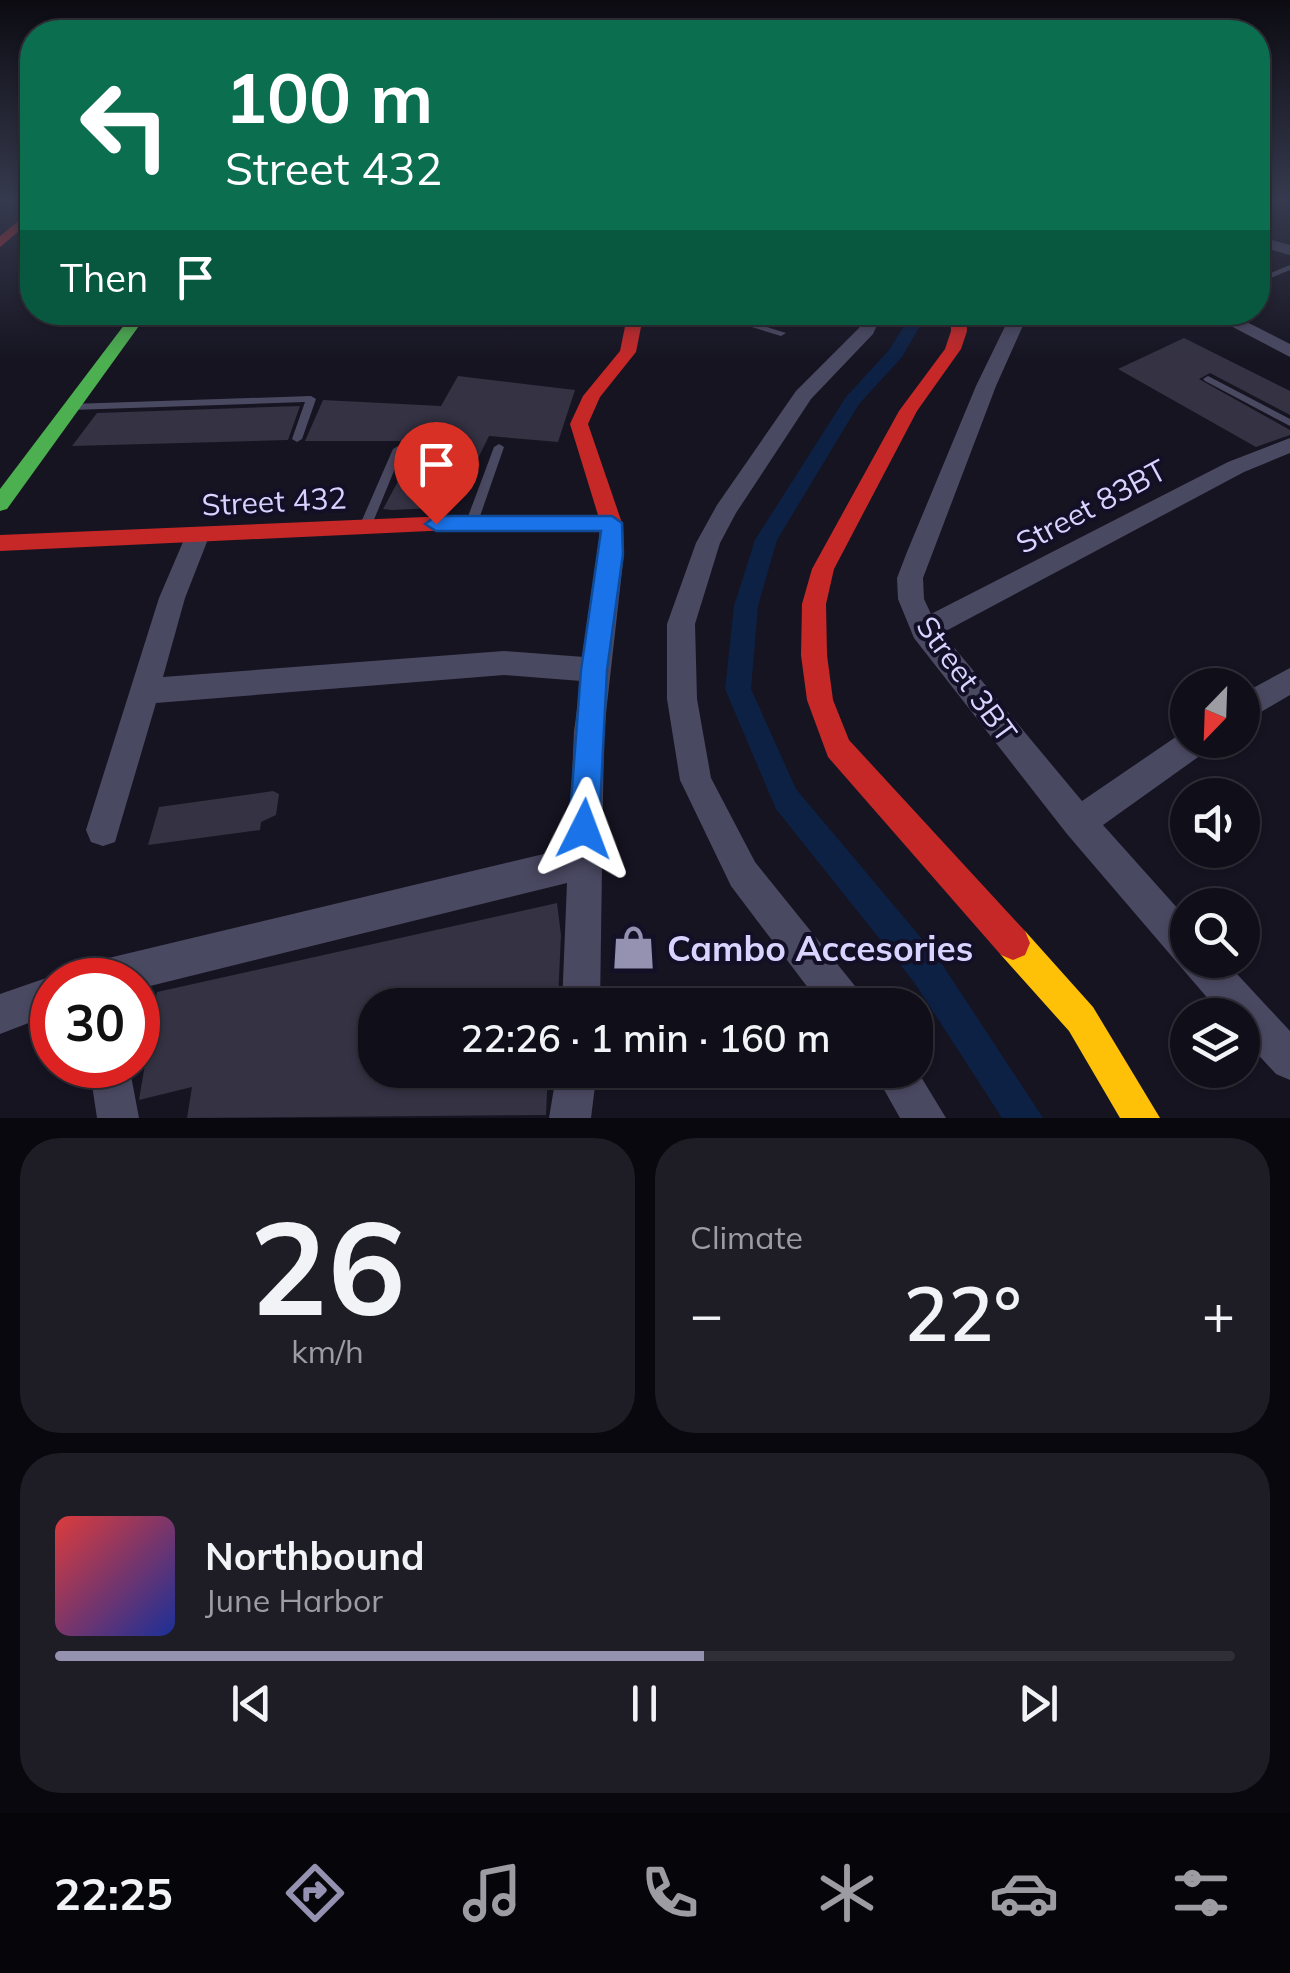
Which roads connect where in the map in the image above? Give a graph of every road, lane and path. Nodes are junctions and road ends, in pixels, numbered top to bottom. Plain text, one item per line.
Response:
1 (103, 325) edge
2 (133, 325) edge
3 (633, 325) edge
4 (753, 325) edge
5 (869, 325) edge
6 (959, 325) edge
7 (1015, 325) edge
8 (1237, 325) edge
9 (781, 333) dead end
10 (90, 342) dead end
11 (1290, 352) edge
12 (1208, 378) dead end
13 (72, 408) junction
14 (1290, 423) edge
15 (297, 439) dead end
16 (1290, 445) edge
17 (499, 447) dead end
18 (398, 450) dead end
19 (0, 504) edge
20 (472, 522) junction
21 (612, 523) junction
22 (365, 527) junction
23 (198, 534) junction
24 (0, 542) edge
25 (924, 630) junction
26 (594, 670) junction
27 (1290, 680) edge
28 (145, 690) junction
29 (1260, 699) edge
30 (1171, 758) edge
31 (1078, 824) junction
32 (102, 830) dead end
33 (582, 862) junction
34 (1170, 928) edge
35 (160, 964) edge
36 (1215, 978) edge
37 (581, 988) edge
38 (831, 988) edge
39 (30, 1004) edge
40 (0, 1014) edge
41 (1290, 1060) edge
42 (113, 1088) edge
43 (574, 1088) edge
44 (905, 1088) edge
45 (118, 1118) edge
46 (570, 1118) edge
47 (924, 1118) edge
48 (1140, 1118) edge

1 - 10 street
2 - 13 street
3 - 21 street
4 - 9 lane
5 - 38 street
6 - 48 street
7 - 25 street, Street 3BT
8 - 11 street
12 - 14 lane
13 - 15 lane
13 - 19 street
16 - 25 street, Street 83BT
17 - 20 lane
18 - 22 lane
20 - 21 street, Street 432
20 - 22 street, Street 432
21 - 26 street
22 - 23 street, Street 432
23 - 24 street, Street 432
23 - 28 street
25 - 31 street, Street 3BT
26 - 28 street
26 - 33 street
27 - 29 street
28 - 32 street
30 - 31 street
31 - 34 street, Street 3BT
33 - 35 street
33 - 37 street
36 - 41 street
39 - 40 street
42 - 45 street
43 - 46 street
44 - 47 street

